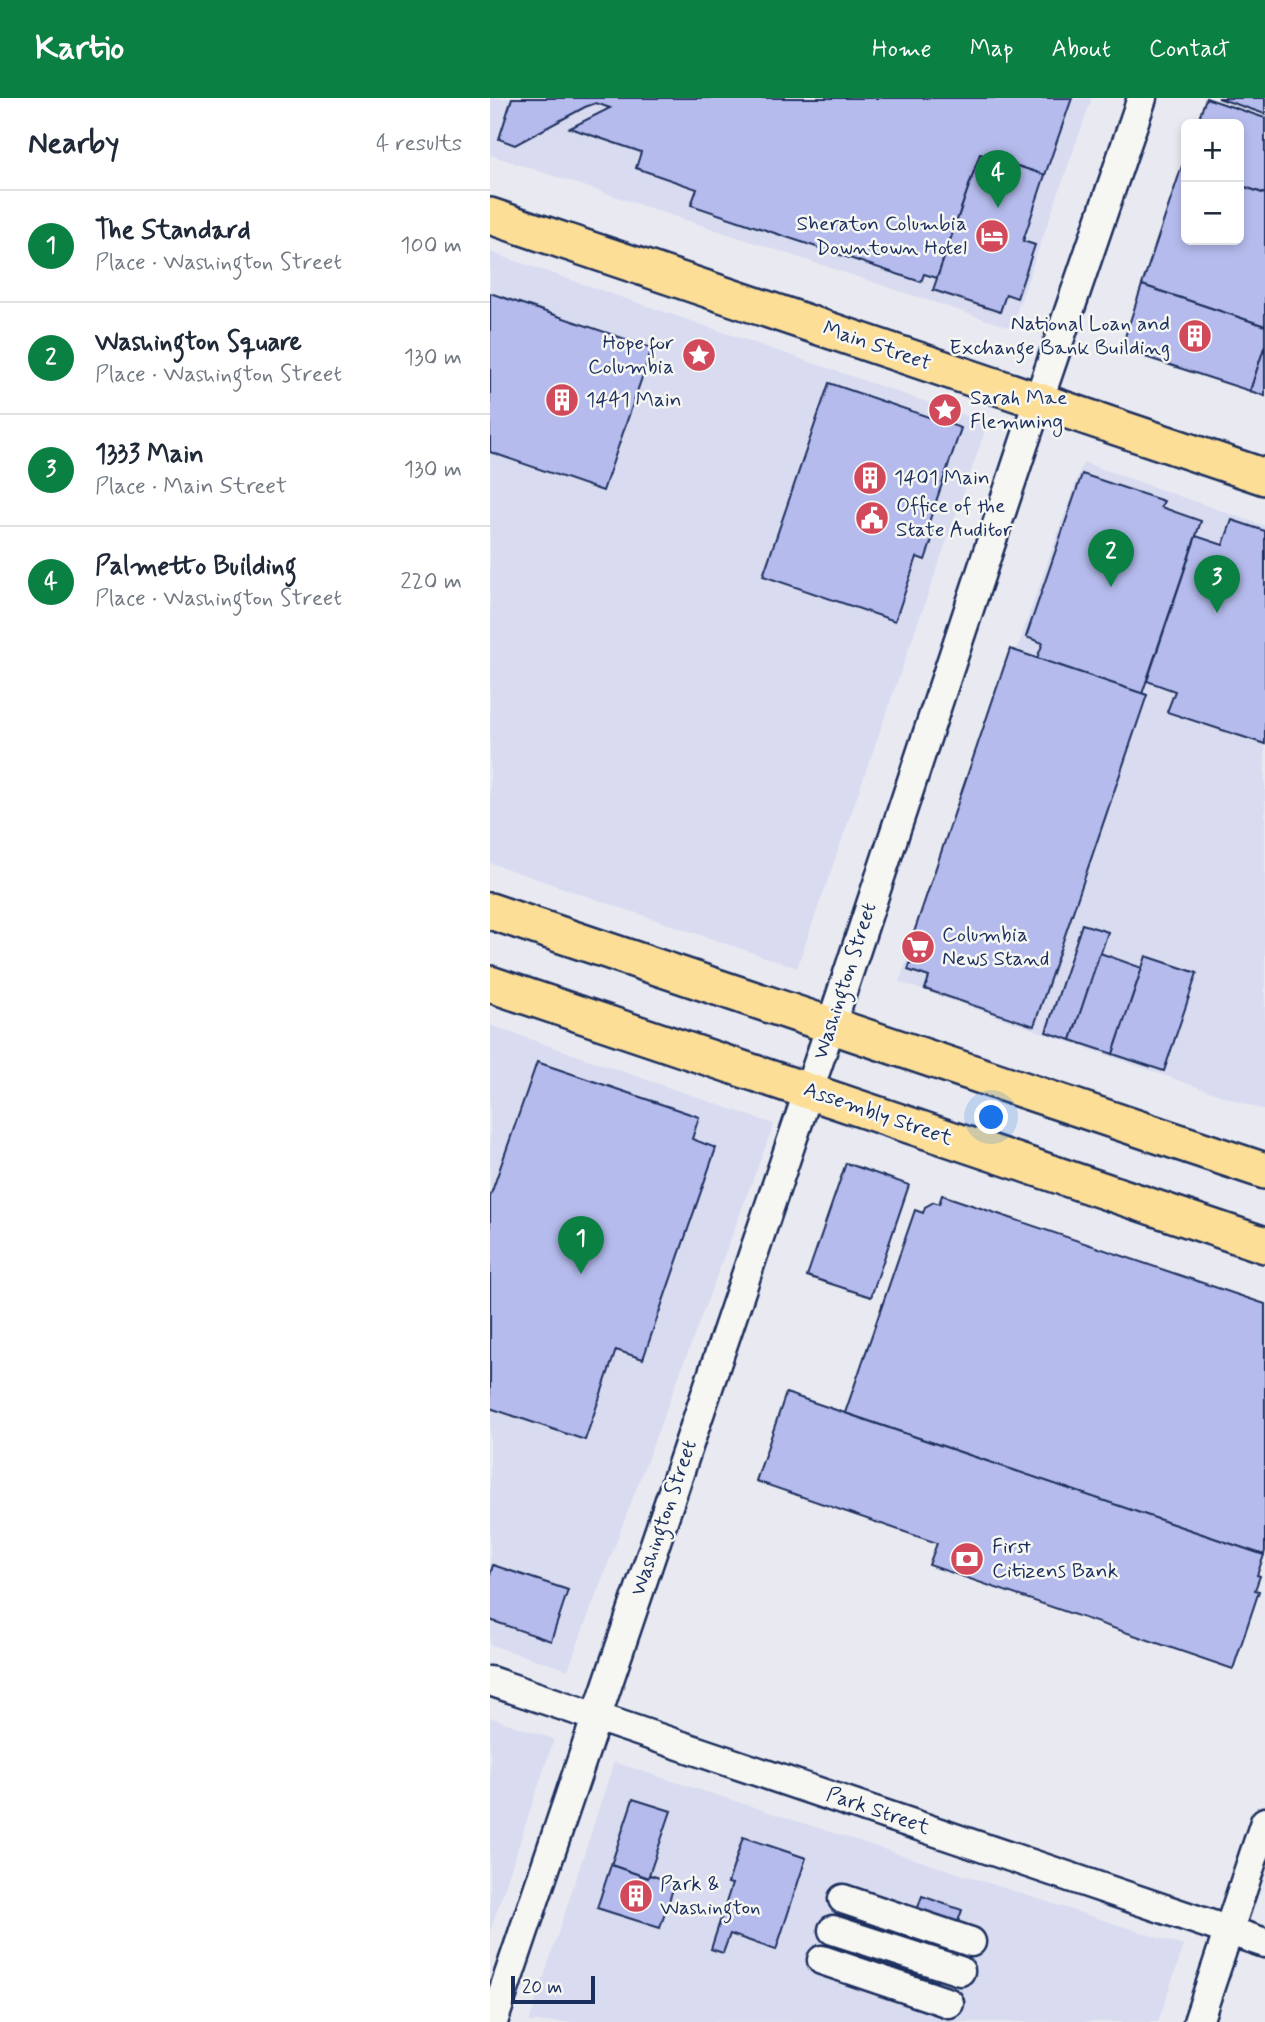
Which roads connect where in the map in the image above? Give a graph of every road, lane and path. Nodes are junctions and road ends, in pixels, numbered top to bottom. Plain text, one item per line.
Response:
1 (1142, 98) edge
2 (490, 191) edge
3 (490, 216) edge
4 (1042, 390) junction
5 (1265, 452) edge
6 (1265, 477) edge
7 (490, 911) edge
8 (490, 984) edge
9 (831, 1025) junction
10 (808, 1091) junction
11 (1265, 1171) edge
12 (1265, 1245) edge
13 (490, 1681) edge
14 (597, 1717) junction
15 (1265, 1822) edge
16 (1228, 1930) junction
17 (1265, 1943) edge
18 (960, 1972) joint
19 (493, 2022) edge
20 (1198, 2022) edge

1 - 4 street, Washington Street
2 - 4 main road, Main Street
3 - 4 main road, Main Street
4 - 5 main road, Main Street
4 - 6 main road, Main Street
4 - 9 street, Washington Street
7 - 9 main road
8 - 10 main road, Assembly Street
9 - 10 street, Washington Street
9 - 11 main road
10 - 12 main road, Assembly Street
10 - 14 street, Washington Street
13 - 14 street, Park Street
14 - 16 street, Park Street
14 - 19 street, Washington Street
15 - 16 street
16 - 17 street, Park Street
16 - 20 street
18 - 18 street

